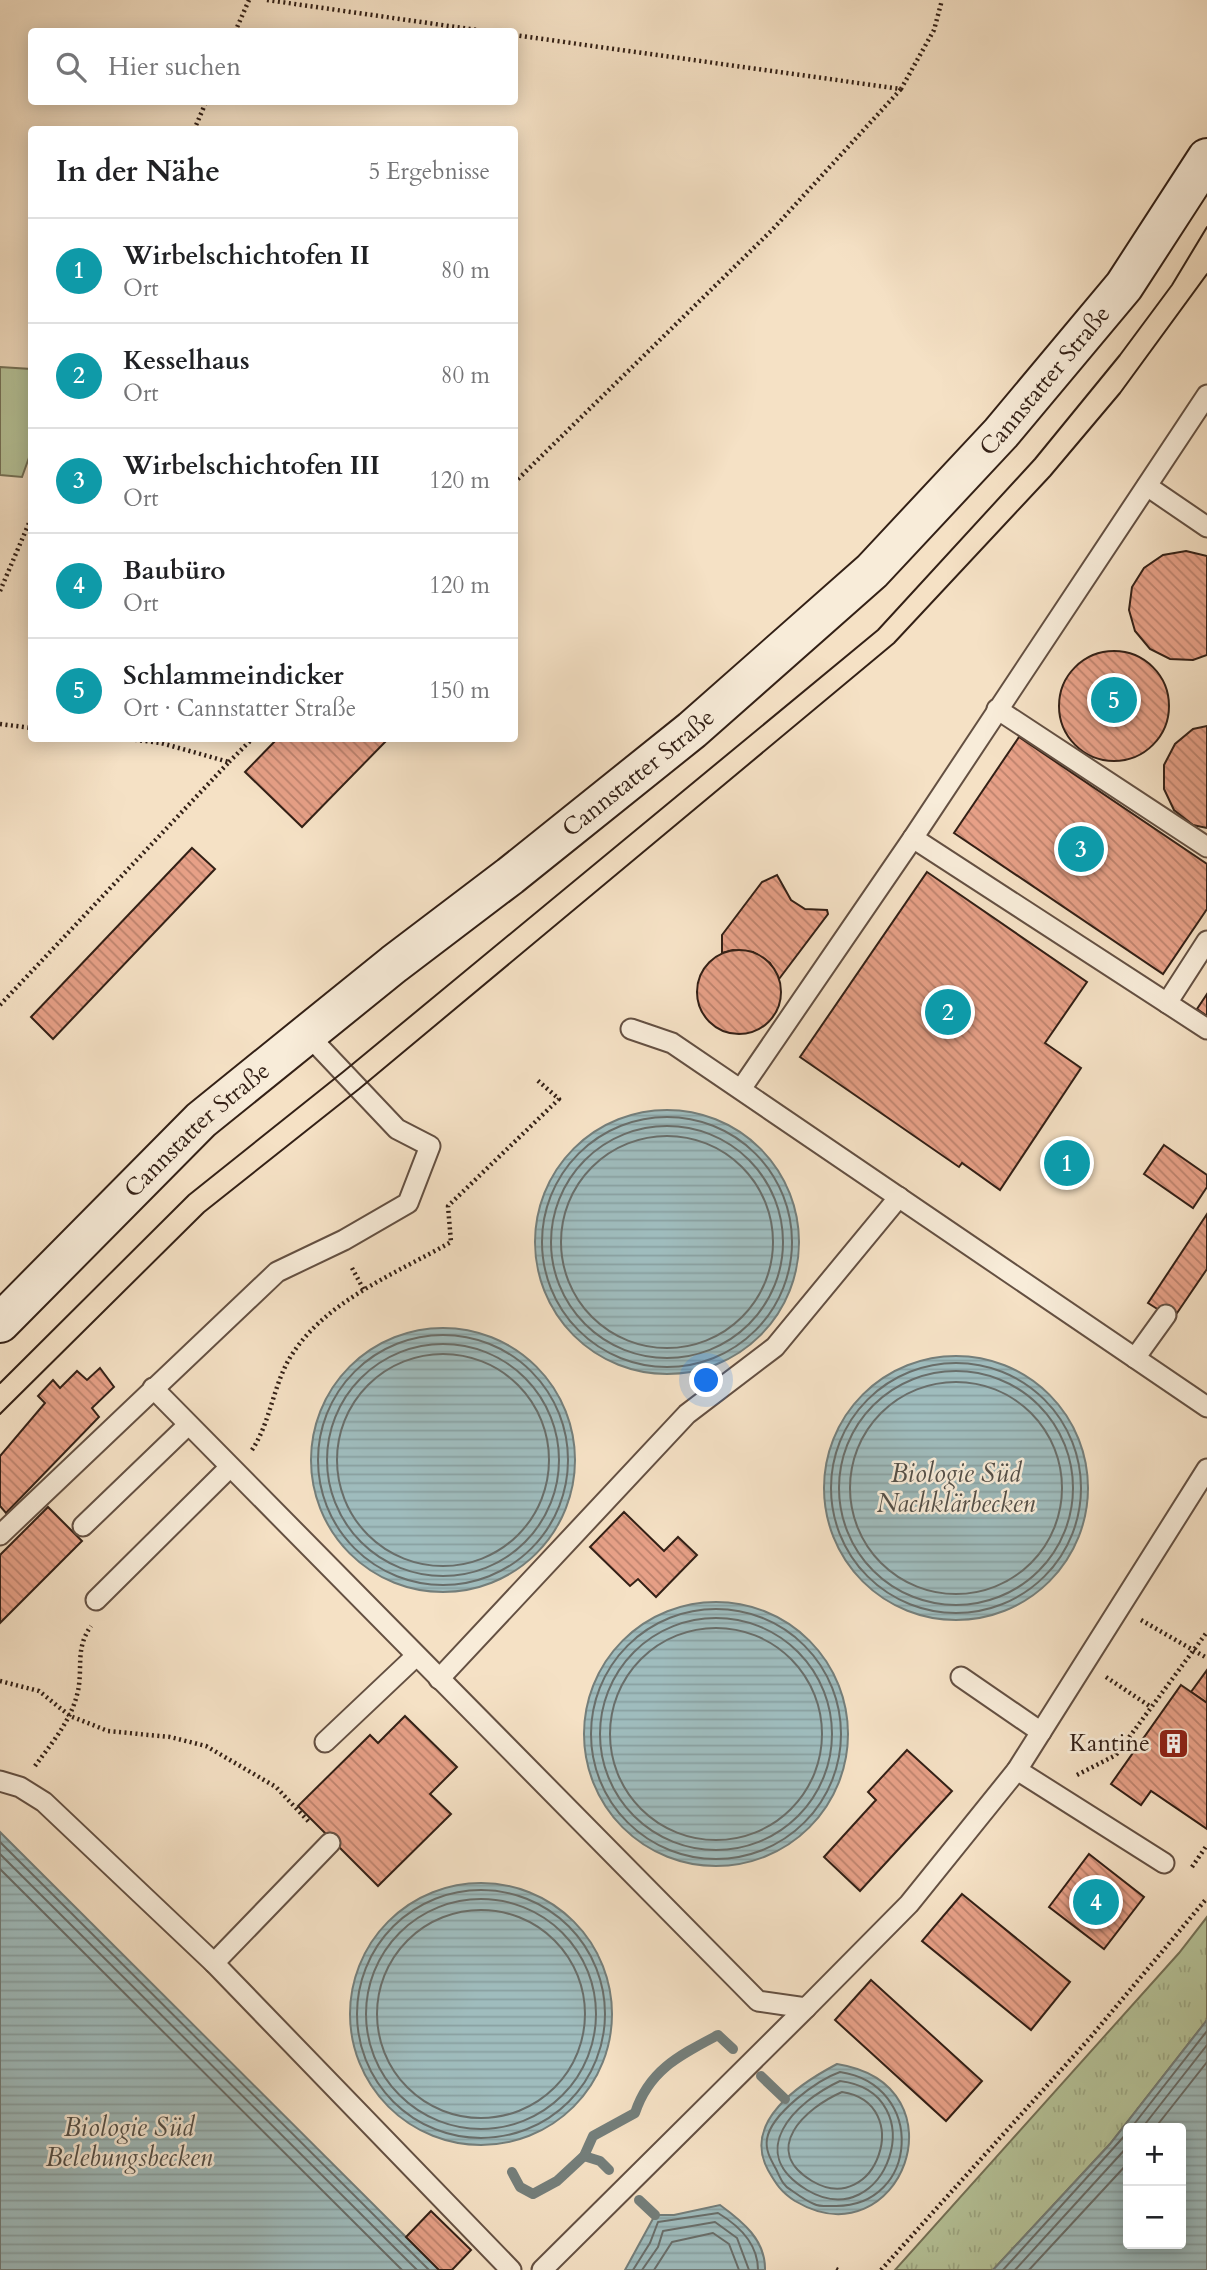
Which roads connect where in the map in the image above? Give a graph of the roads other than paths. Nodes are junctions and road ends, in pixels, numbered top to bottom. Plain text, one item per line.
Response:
1 (1207, 158) edge
2 (1207, 395) edge
3 (1146, 486) junction
4 (1207, 527) edge
5 (997, 709) junction
6 (913, 838) junction
7 (1207, 847) edge
8 (1207, 941) edge
9 (1167, 1003) junction
10 (631, 1029) dead end
11 (1207, 1029) edge
12 (307, 1034) junction
13 (741, 1089) junction
14 (899, 1197) junction
15 (1166, 1315) dead end
16 (0, 1323) edge
17 (1135, 1358) junction
18 (153, 1388) junction
19 (1207, 1407) edge
20 (188, 1425) junction
21 (229, 1468) junction
22 (1207, 1469) edge
23 (83, 1526) dead end
24 (0, 1535) edge
25 (96, 1600) road end
26 (416, 1656) junction
27 (961, 1677) dead end
28 (439, 1679) junction
29 (1041, 1732) junction
30 (325, 1742) dead end
31 (1017, 1770) junction
32 (0, 1780) edge
33 (330, 1843) road end
34 (1164, 1863) dead end
35 (214, 1963) junction
36 (806, 2008) junction
37 (512, 2270) edge
38 (542, 2270) edge

1 - 12 main road, Cannstatter Straße
2 - 3 lane
3 - 4 lane
3 - 5 lane
5 - 6 lane
5 - 7 lane
6 - 9 lane
6 - 13 lane
8 - 9 lane
9 - 11 lane
10 - 13 lane
12 - 16 main road, Cannstatter Straße
12 - 18 lane
13 - 14 lane
14 - 17 lane
14 - 28 lane
15 - 17 lane
17 - 19 lane
18 - 20 lane
18 - 24 lane
20 - 21 lane
20 - 23 lane
21 - 25 lane
21 - 26 lane
22 - 29 lane
26 - 28 lane
26 - 30 lane
27 - 29 lane
28 - 36 lane
29 - 31 lane
31 - 34 lane
31 - 36 lane
32 - 35 lane
33 - 35 lane
35 - 37 lane
36 - 38 lane

